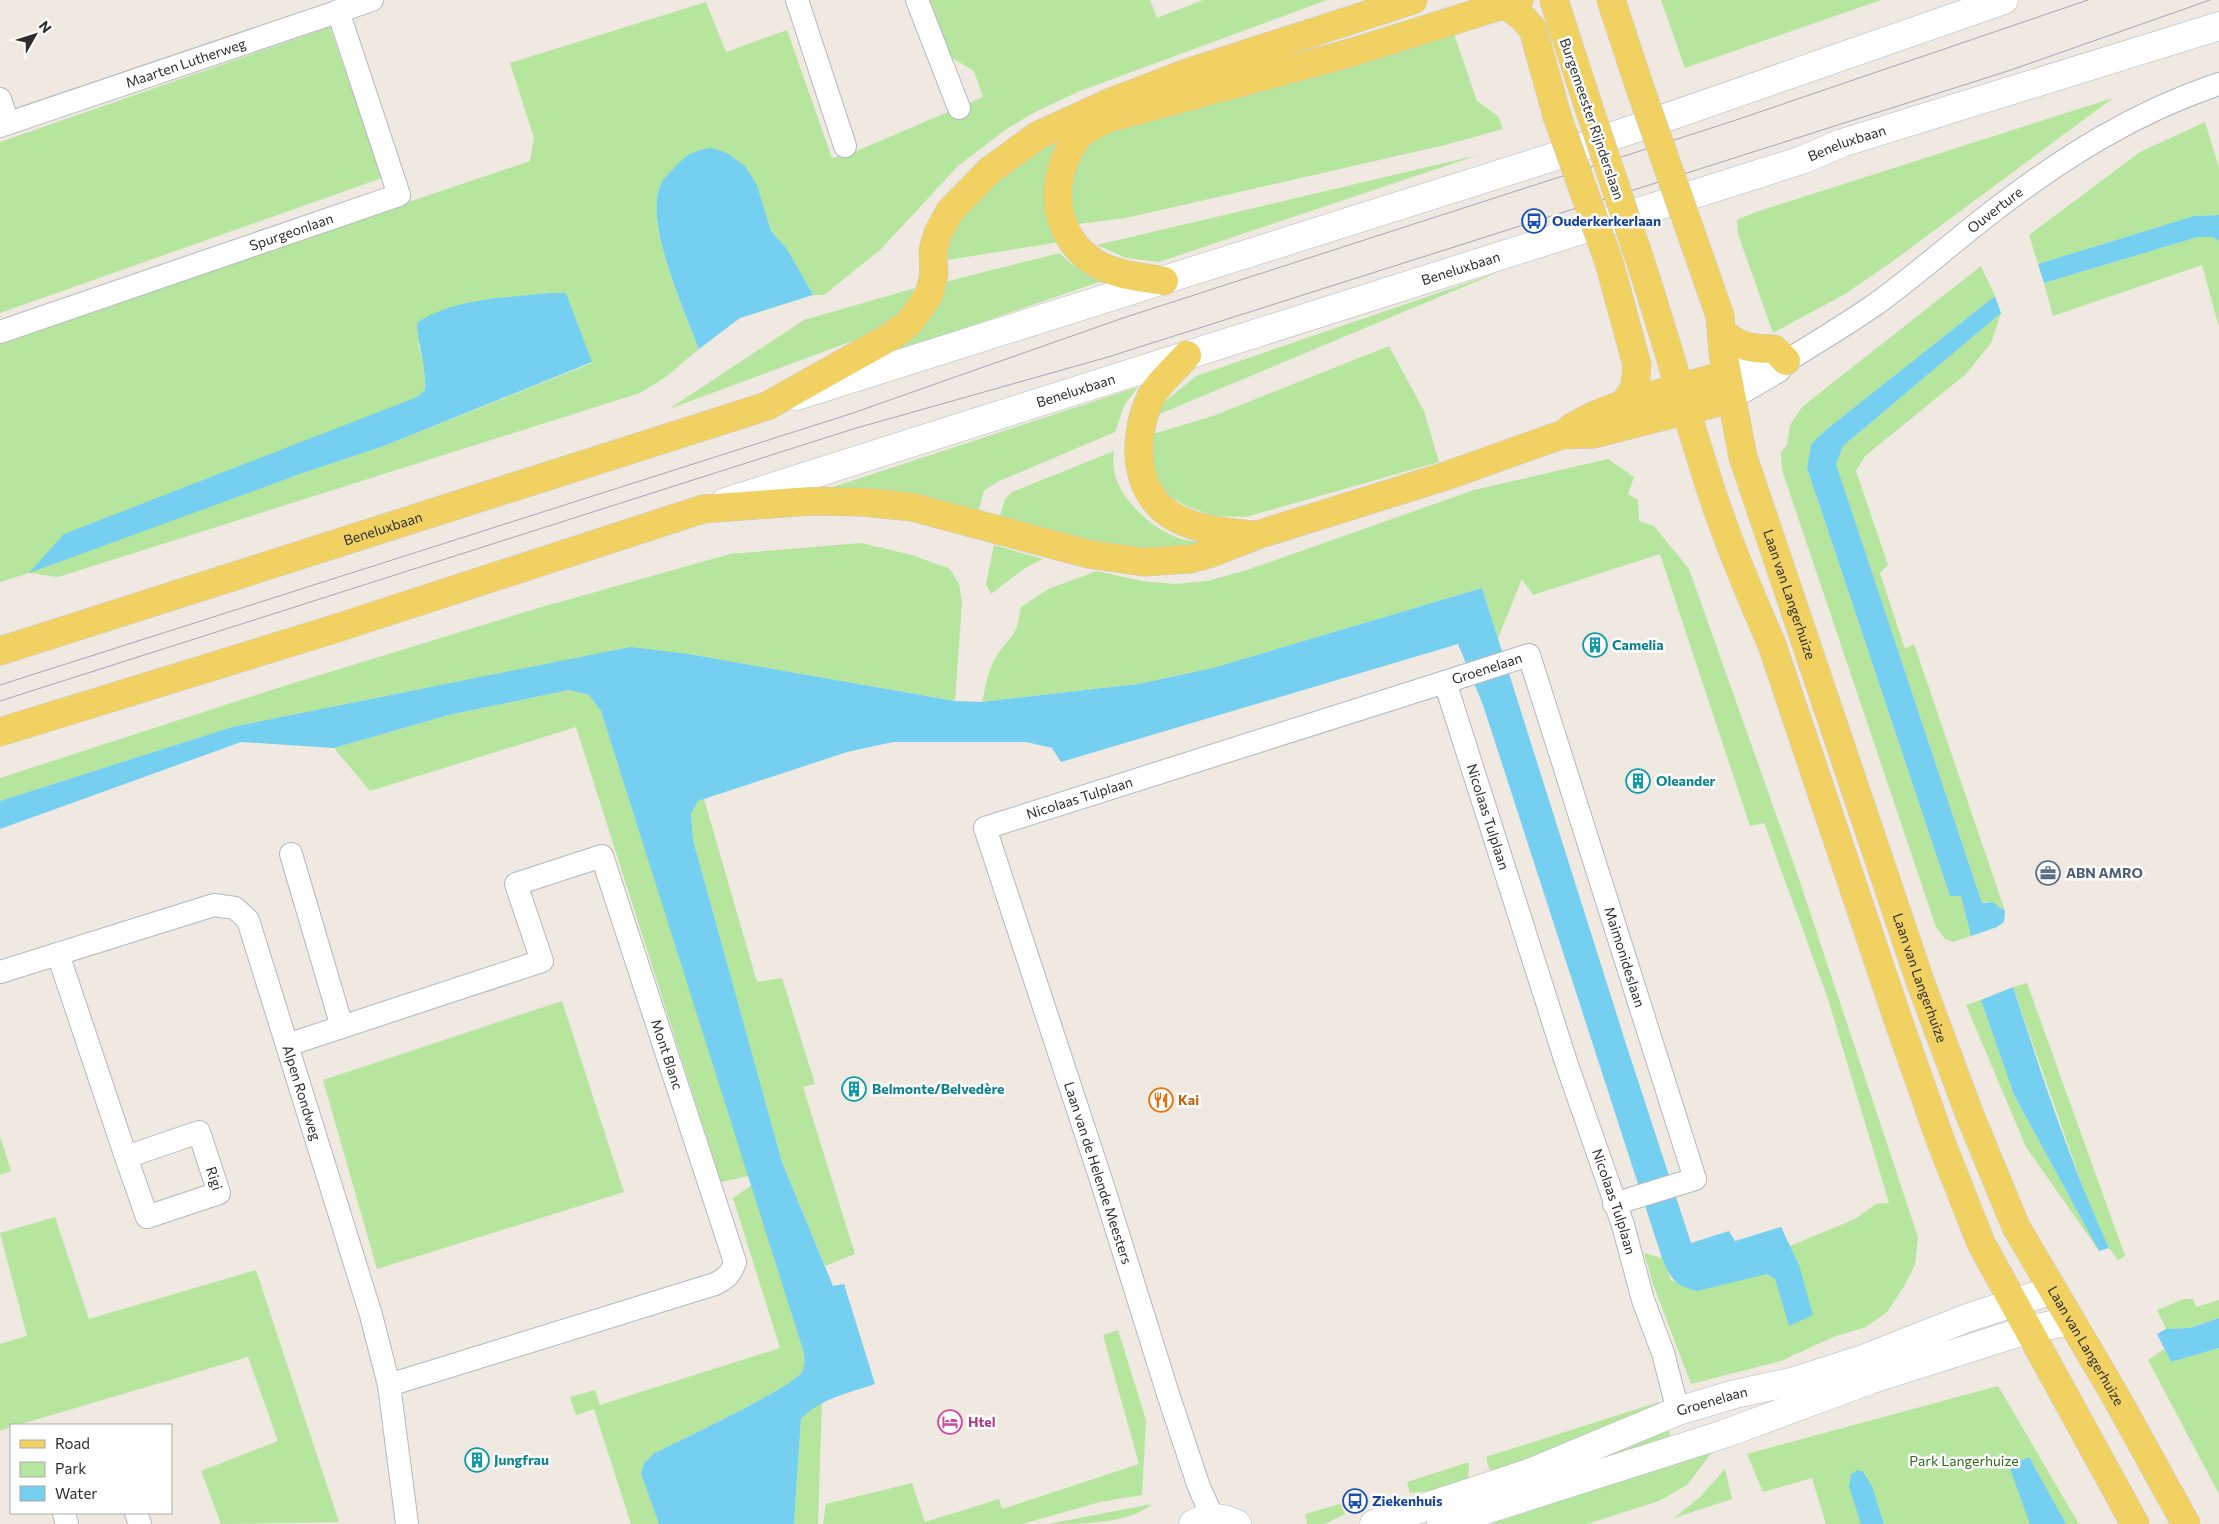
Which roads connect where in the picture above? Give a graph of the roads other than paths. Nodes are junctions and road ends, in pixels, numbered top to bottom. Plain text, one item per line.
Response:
1 (372, 0) edge
2 (797, 0) edge
3 (916, 0) edge
4 (1413, 0) edge
5 (1546, 0) edge
6 (1554, 0) edge
7 (1611, 0) edge
8 (2004, 0) edge
9 (1512, 3) edge
10 (338, 11) junction
11 (2219, 26) edge
12 (1533, 29) junction
13 (2219, 84) edge
14 (0, 99) edge
15 (959, 108) dead end
16 (4, 125) edge
17 (845, 146) dead end
18 (1164, 281) junction
19 (1722, 331) junction
20 (0, 332) edge
21 (1187, 355) junction
22 (1786, 360) junction
23 (1729, 387) junction
24 (1684, 399) junction
25 (1623, 405) junction
26 (767, 406) junction
27 (1561, 435) junction
28 (703, 509) junction
29 (1257, 535) junction
30 (0, 652) edge
31 (1521, 659) joint
32 (1455, 679) junction
33 (0, 732) edge
34 (985, 828) joint
35 (291, 854) dead end
36 (58, 954) junction
37 (0, 972) edge
38 (342, 1027) junction
39 (287, 1045) junction
40 (126, 1157) dead end
41 (1623, 1200) junction
42 (2053, 1290) junction
43 (2013, 1302) junction
44 (2070, 1321) junction
45 (2027, 1330) junction
46 (388, 1385) junction
47 (1678, 1411) junction
48 (1214, 1522) edge
49 (407, 1524) edge
50 (1374, 1524) edge
51 (1441, 1524) edge
52 (2136, 1524) edge
53 (2186, 1524) edge

1 - 10 street, Maarten Lutherweg
2 - 17 street
3 - 15 street
4 - 26 main road, Beneluxbaan
5 - 12 main road
6 - 24 main road, Burgemeester Rijnderslaan, bridge
7 - 19 main road, bridge
8 - 18 main road, Beneluxbaan
9 - 12 main road
9 - 18 main road
10 - 16 street, Maarten Lutherweg
10 - 20 street, Spurgeonlaan
11 - 21 main road, Beneluxbaan
12 - 25 main road, bridge
13 - 22 street, Ouverture
14 - 16 street
18 - 26 main road, Beneluxbaan
19 - 22 main road
19 - 23 main road
21 - 28 main road, Beneluxbaan
21 - 29 main road
22 - 23 street, Ouverture
23 - 24 main road
23 - 42 main road, Laan van Langerhuize
24 - 25 main road
24 - 27 main road, Beneluxbaan
24 - 43 main road
25 - 27 main road
26 - 30 main road, Beneluxbaan
27 - 29 main road, Beneluxbaan
28 - 29 main road, Beneluxbaan
28 - 33 main road, Beneluxbaan
31 - 32 street, Groenelaan
31 - 41 street, Maimonideslaan
32 - 34 street, Nicolaas Tulplaan
32 - 41 street, Nicolaas Tulplaan
34 - 48 street, Laan van de Helende Meesters
35 - 38 street
36 - 37 street, Alpen Rondweg
36 - 39 street, Alpen Rondweg
36 - 40 street
38 - 39 street, Mont Blanc
38 - 46 street, Mont Blanc
39 - 46 street, Alpen Rondweg
41 - 47 street, Nicolaas Tulplaan
42 - 43 main road, Groenelaan
42 - 44 main road, Laan van Langerhuize
43 - 45 main road
43 - 47 main road, Groenelaan
44 - 45 main road
44 - 53 main road, Laan van Langerhuize
45 - 51 main road
45 - 52 main road
46 - 49 street, Alpen Rondweg
47 - 50 main road, Groenelaan

